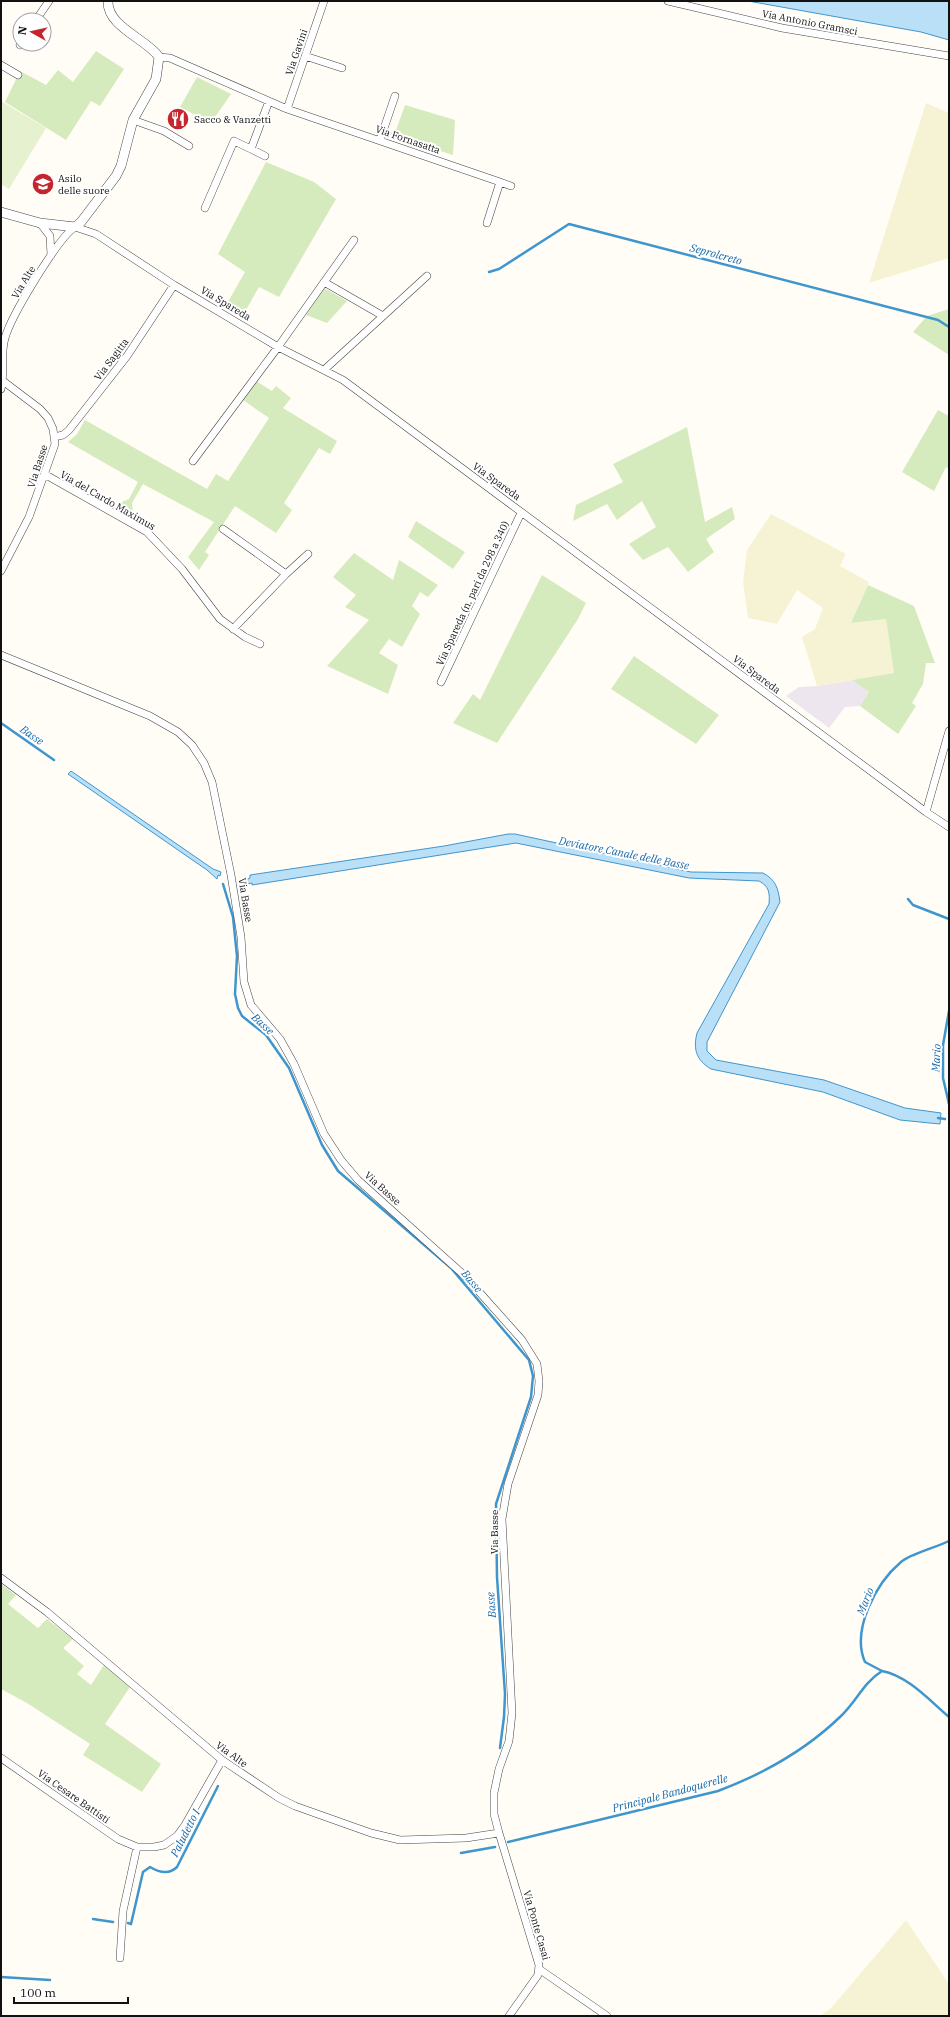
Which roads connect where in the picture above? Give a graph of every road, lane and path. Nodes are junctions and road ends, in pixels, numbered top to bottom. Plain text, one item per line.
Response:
1 (49, 1) edge
2 (108, 1) edge
3 (324, 1) edge
4 (668, 1) edge
5 (41, 12) edge
6 (305, 56) junction
7 (949, 56) edge
8 (159, 57) junction
9 (1, 65) edge
10 (342, 68) dead end
11 (18, 75) dead end
12 (395, 96) dead end
13 (269, 101) junction
14 (287, 109) junction
15 (133, 120) junction
16 (380, 140) junction
17 (189, 146) dead end
18 (251, 149) junction
19 (265, 156) dead end
20 (500, 182) junction
21 (511, 186) dead end
22 (205, 208) dead end
23 (1, 212) edge
24 (487, 222) dead end
25 (40, 223) junction
26 (75, 227) junction
27 (354, 240) dead end
28 (51, 255) junction
29 (427, 276) dead end
30 (324, 282) junction
31 (174, 285) junction
32 (383, 316) junction
33 (278, 348) junction
34 (324, 370) junction
35 (3, 381) junction
36 (1, 389) edge
37 (54, 437) junction
38 (193, 461) dead end
39 (46, 475) junction
40 (521, 513) junction
41 (223, 529) dead end
42 (308, 554) dead end
43 (1, 571) edge
44 (286, 574) junction
45 (234, 629) junction
46 (260, 644) dead end
47 (1, 655) edge
48 (441, 682) dead end
49 (949, 731) edge
50 (926, 812) junction
51 (949, 827) edge
52 (1, 1578) edge
53 (1, 1758) edge
54 (222, 1760) junction
55 (498, 1833) junction
56 (137, 1847) junction
57 (120, 1958) dead end
58 (539, 1969) junction
59 (509, 2016) edge
60 (607, 2016) edge

1 - 5 street
2 - 8 street
3 - 6 street, Via Gavini
4 - 7 street, Via Antonio Gramsci
6 - 10 street
6 - 14 street, Via Gavini
8 - 13 street, Via Fornasatta
8 - 15 street
9 - 11 street
12 - 16 street
13 - 14 street, Via Fornasatta
13 - 18 street
14 - 16 street, Via Fornasatta
15 - 17 street
15 - 26 street
16 - 20 street, Via Fornasatta
18 - 19 street
18 - 22 street
20 - 21 street, Via Fornasatta
20 - 24 street
23 - 25 street, Via Spareda
25 - 26 street, Via Spareda
25 - 28 street
26 - 28 street, Via Alte
26 - 31 street, Via Spareda
27 - 30 street
28 - 35 street, Via Alte
29 - 32 street
30 - 32 street
30 - 33 street
31 - 33 street, Via Spareda
31 - 37 street, Via Sagitta
32 - 34 street
33 - 34 street, Via Spareda
33 - 38 street
34 - 40 street, Via Spareda
35 - 36 street, Via Alte
35 - 37 street, Via Basse
37 - 39 street, Via Basse
39 - 43 street, Via Basse
39 - 45 street, Via del Cardo Maximus
40 - 48 street, Via Spareda (n. pari da 298 a 340)
40 - 50 street, Via Spareda
41 - 44 street
42 - 44 street
44 - 45 street
45 - 46 street, Via del Cardo Maximus
47 - 55 street, Via Basse
49 - 50 street
50 - 51 street, Via Spareda
52 - 54 street, Via Alte
53 - 56 street, Via Cesare Battisti
54 - 55 street, Via Alte
54 - 56 street, Via Cesare Battisti
55 - 58 street, Via Ponte Casai
56 - 57 street
58 - 59 street, Via Ponte Casai
58 - 60 street

